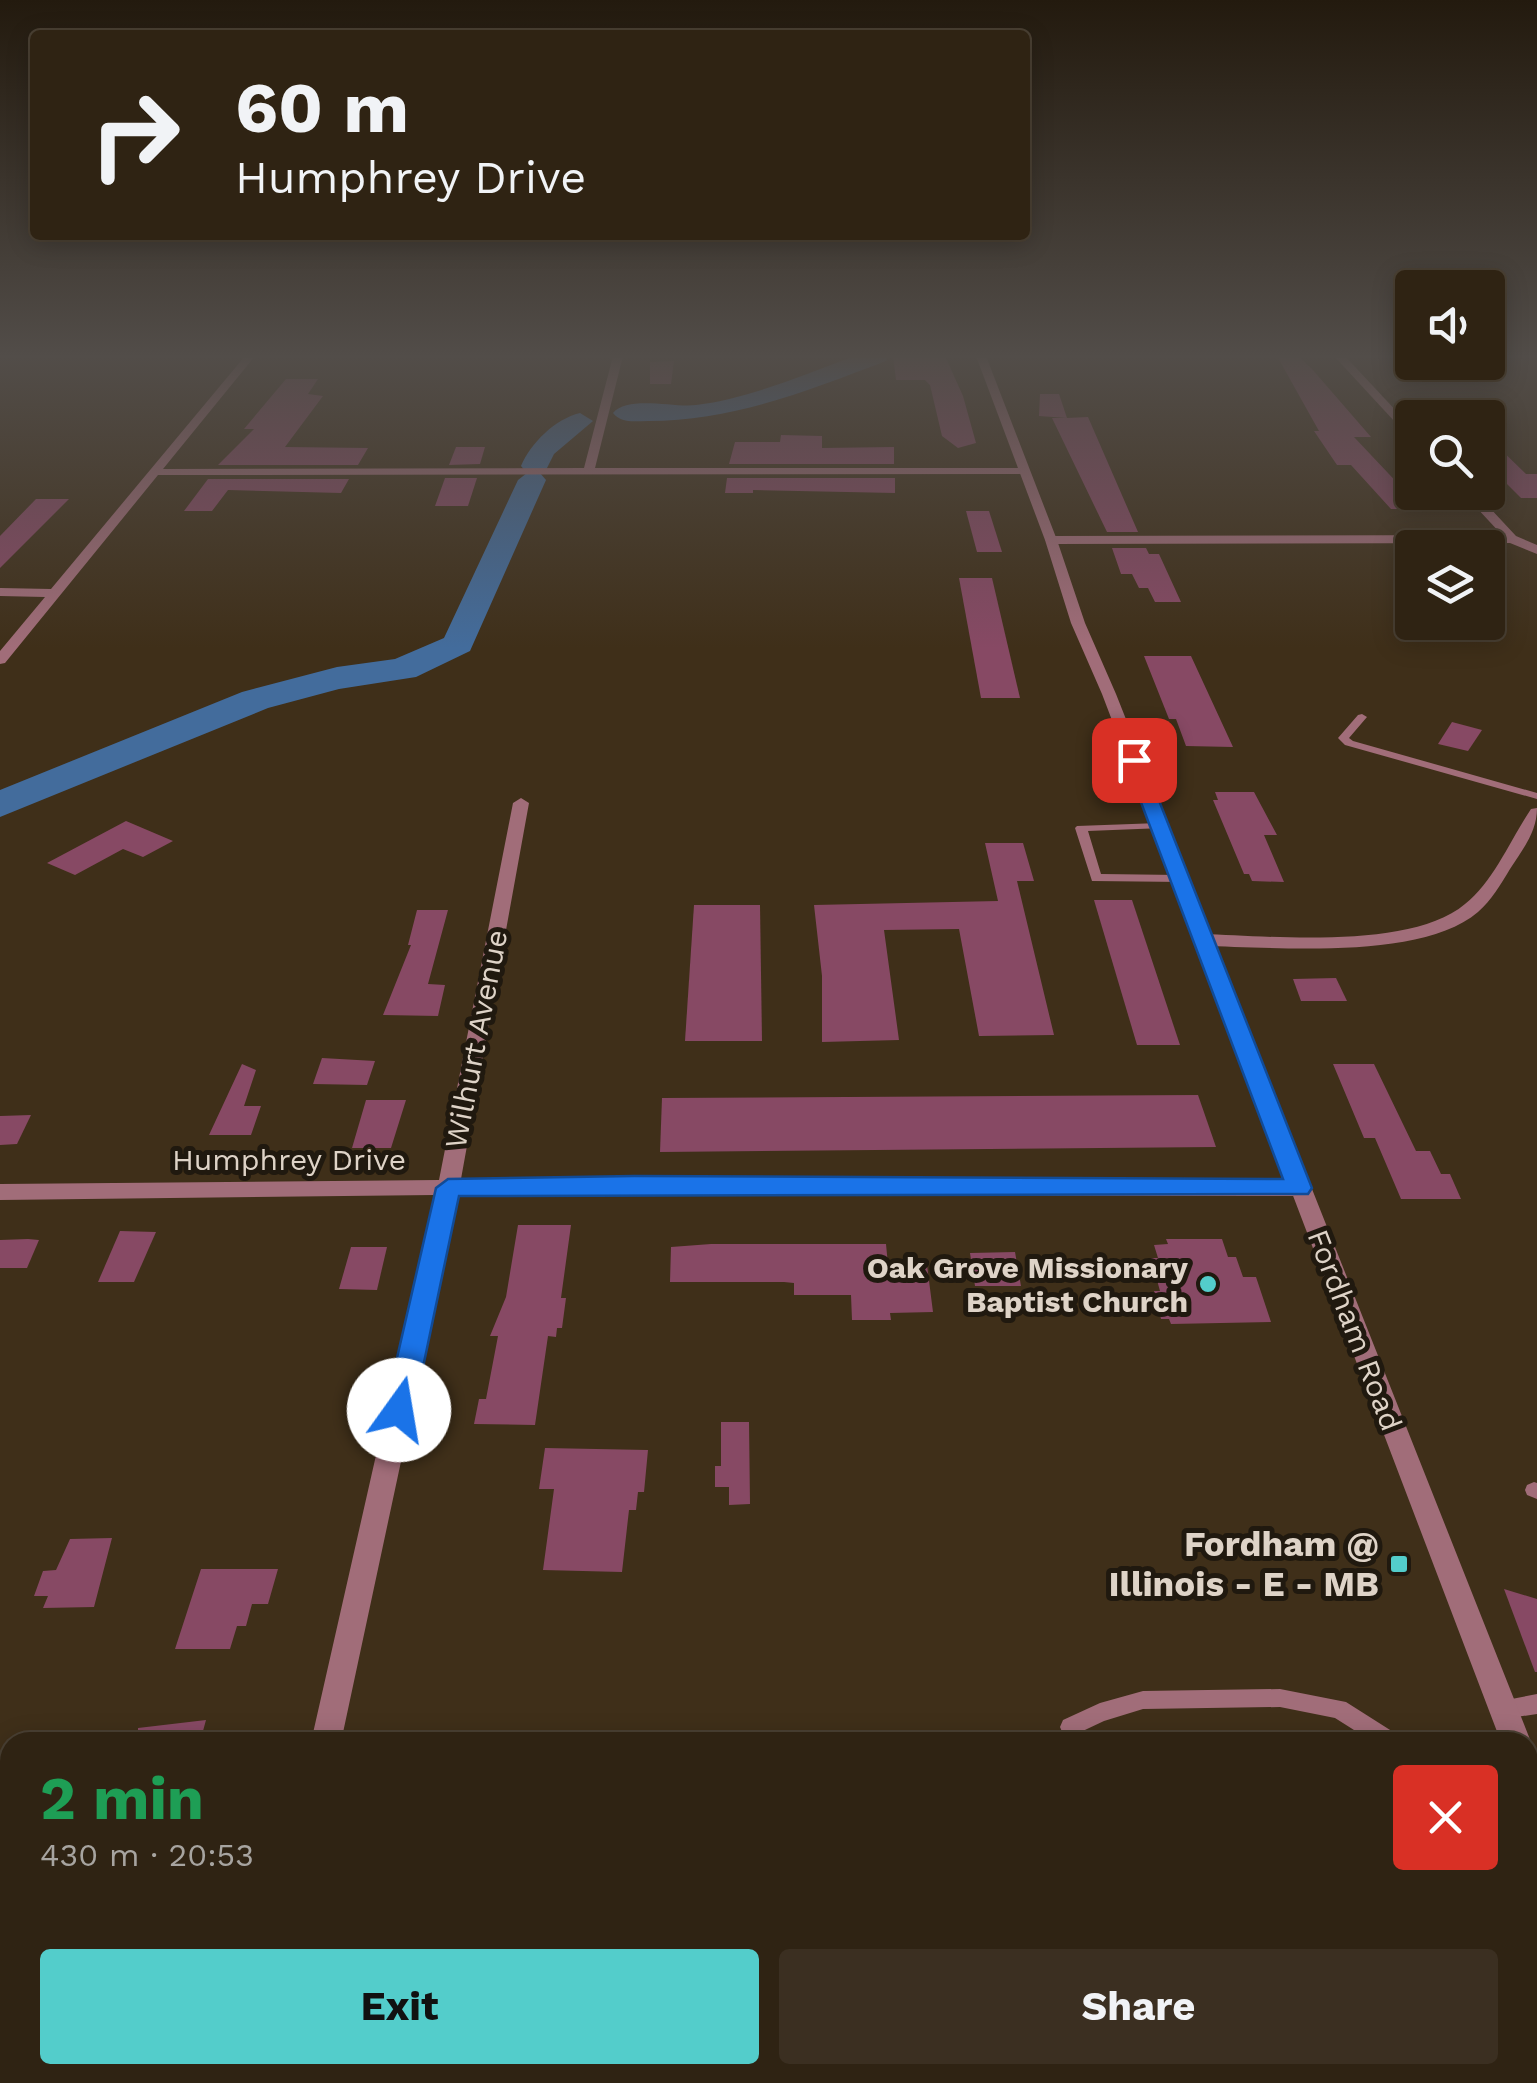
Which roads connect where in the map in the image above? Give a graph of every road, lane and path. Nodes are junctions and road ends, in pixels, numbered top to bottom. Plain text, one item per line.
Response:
1 (168, 453) edge
2 (594, 453) edge
3 (1017, 453) edge
4 (590, 470) junction
5 (1024, 471) junction
6 (152, 472) junction
7 (1485, 510) edge
8 (1512, 539) junction
9 (1051, 540) junction
10 (1537, 550) edge
11 (0, 592) edge
12 (56, 593) junction
13 (0, 660) edge
14 (1362, 717) dead end
15 (1537, 796) edge
16 (521, 803) dead end
17 (1537, 813) edge
18 (1159, 826) junction
19 (1179, 879) junction
20 (1202, 940) junction
21 (448, 1188) junction
22 (1299, 1188) junction
23 (0, 1192) edge
24 (1537, 1704) edge
25 (1504, 1709) junction
26 (1070, 1727) dead end
27 (328, 1732) edge
28 (1376, 1732) edge
29 (1512, 1732) edge

1 - 6 street
2 - 4 street
3 - 5 street, Fordham Road
4 - 5 street
4 - 6 street
5 - 9 street, Fordham Road
6 - 12 street
7 - 8 street
8 - 9 street
8 - 10 street
9 - 18 street, Fordham Road
11 - 12 street
12 - 13 street
14 - 15 lane
16 - 21 street, Wilhurt Avenue
17 - 20 street
18 - 19 street, Fordham Road
18 - 19 lane
19 - 20 street, Fordham Road
20 - 22 street, Fordham Road
21 - 22 street, Humphrey Drive
21 - 23 street, Humphrey Drive
21 - 27 street, Wilhurt Avenue
22 - 25 street, Fordham Road
24 - 25 lane
25 - 29 street, Fordham Road
26 - 28 lane

